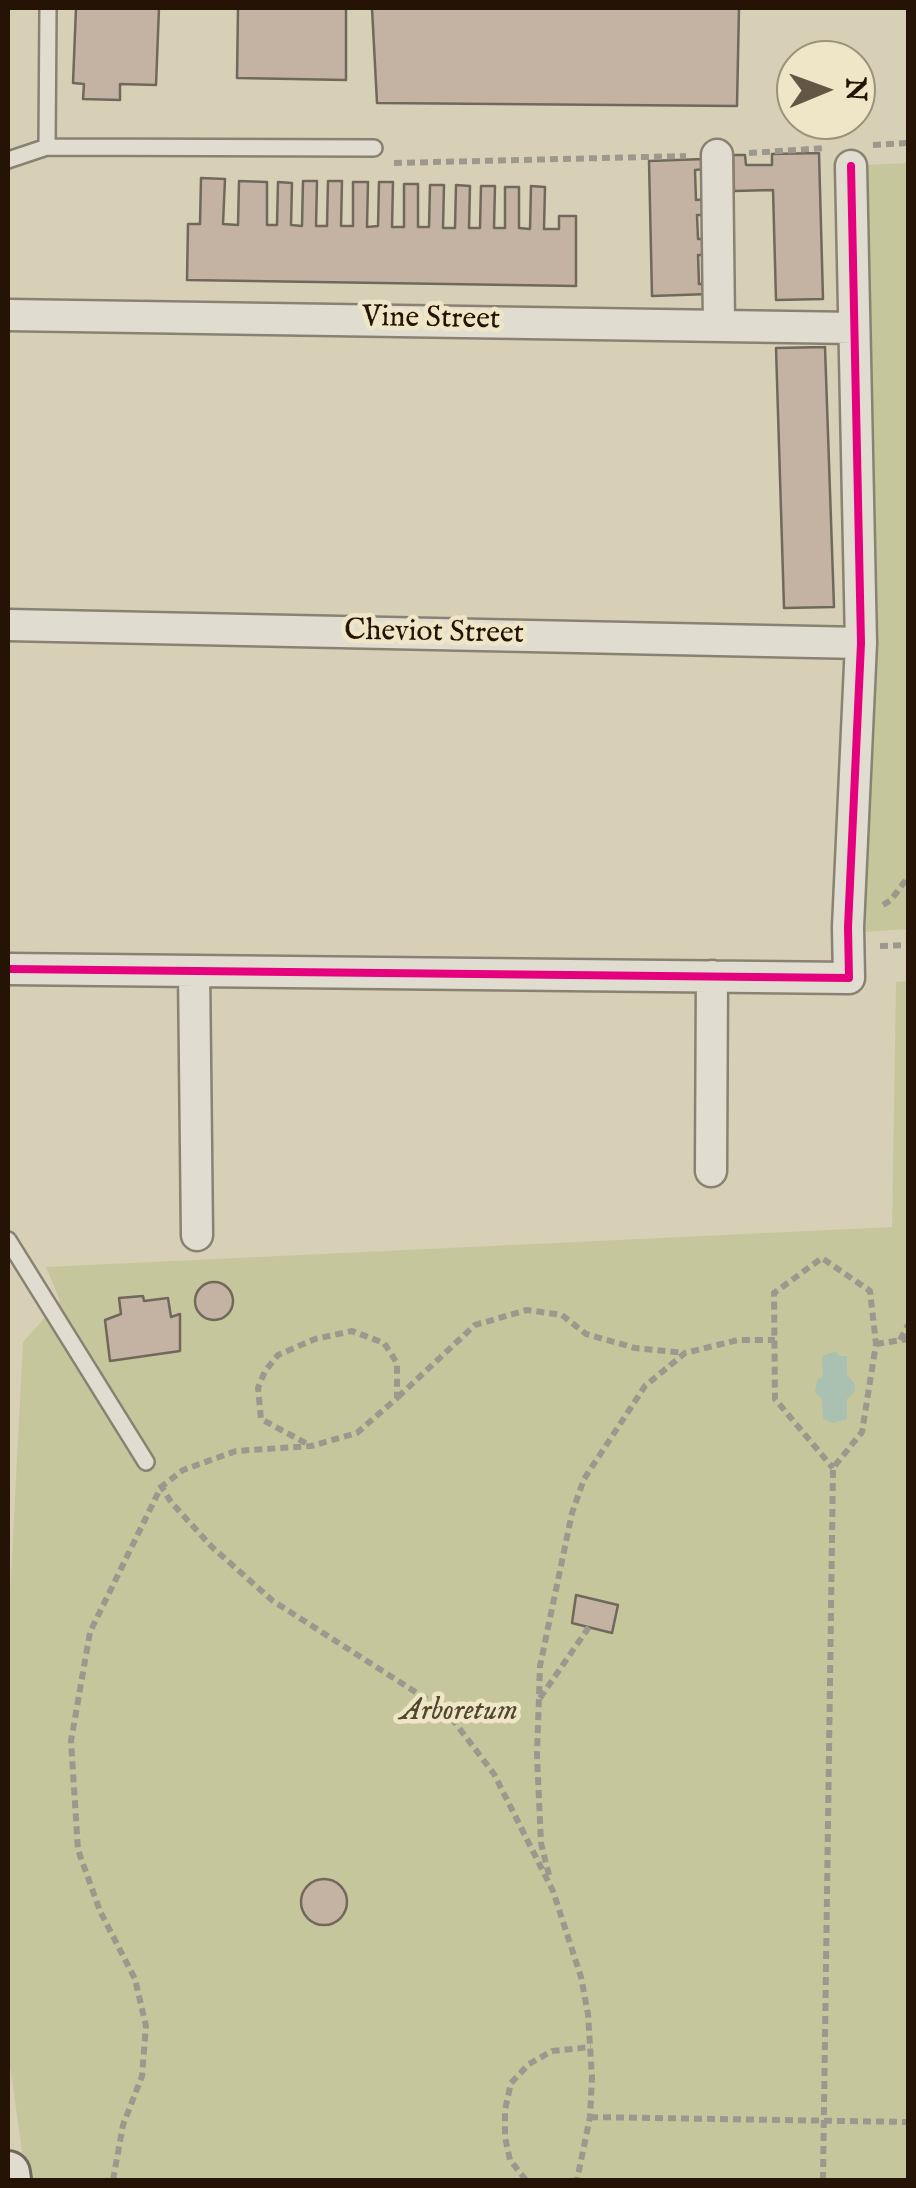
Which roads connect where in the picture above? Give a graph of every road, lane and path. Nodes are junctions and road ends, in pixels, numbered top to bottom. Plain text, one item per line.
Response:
1 (48, 8) edge
2 (908, 143) edge
3 (48, 147) junction
4 (374, 148) dead end
5 (851, 153) junction
6 (717, 155) joint
7 (8, 160) edge
8 (8, 315) edge
9 (719, 324) junction
10 (854, 328) junction
11 (8, 625) edge
12 (861, 643) junction
13 (8, 969) edge
14 (194, 971) junction
15 (712, 976) junction
16 (711, 1172) dead end
17 (197, 1235) dead end
18 (8, 1240) edge
19 (908, 1325) edge
20 (904, 1339) edge
21 (775, 1340) junction
22 (876, 1344) junction
23 (686, 1353) junction
24 (397, 1398) junction
25 (311, 1446) junction
26 (146, 1462) joint
27 (833, 1468) junction
28 (161, 1487) junction
29 (589, 1627) dead end
30 (538, 1704) junction
31 (552, 1891) junction
32 (591, 2046) junction
33 (590, 2117) junction
34 (908, 2122) edge
35 (824, 2123) junction
36 (8, 2173) edge
37 (9, 2180) edge
38 (113, 2180) edge
39 (526, 2180) edge
40 (577, 2180) edge
41 (823, 2180) edge

1 - 3 lane
2 - 5 path
3 - 4 lane
3 - 7 lane
5 - 6 path
5 - 10 street
6 - 9 street
8 - 9 street, Vine Street
9 - 10 street, Vine Street
10 - 12 street
11 - 12 street, Cheviot Street
12 - 15 street
13 - 14 street
14 - 15 street
14 - 17 street
15 - 16 street
18 - 26 lane
19 - 20 path
20 - 22 path
21 - 22 path
21 - 23 path
21 - 27 path
22 - 27 path
23 - 24 path
23 - 30 path
24 - 25 path
24 - 25 path
25 - 28 path
26 - 28 path
27 - 35 path
28 - 31 path
28 - 38 path
29 - 30 path
30 - 31 path
31 - 32 path
32 - 33 path
32 - 39 path
33 - 35 path
33 - 40 path
34 - 35 path
35 - 41 path
36 - 37 main road

